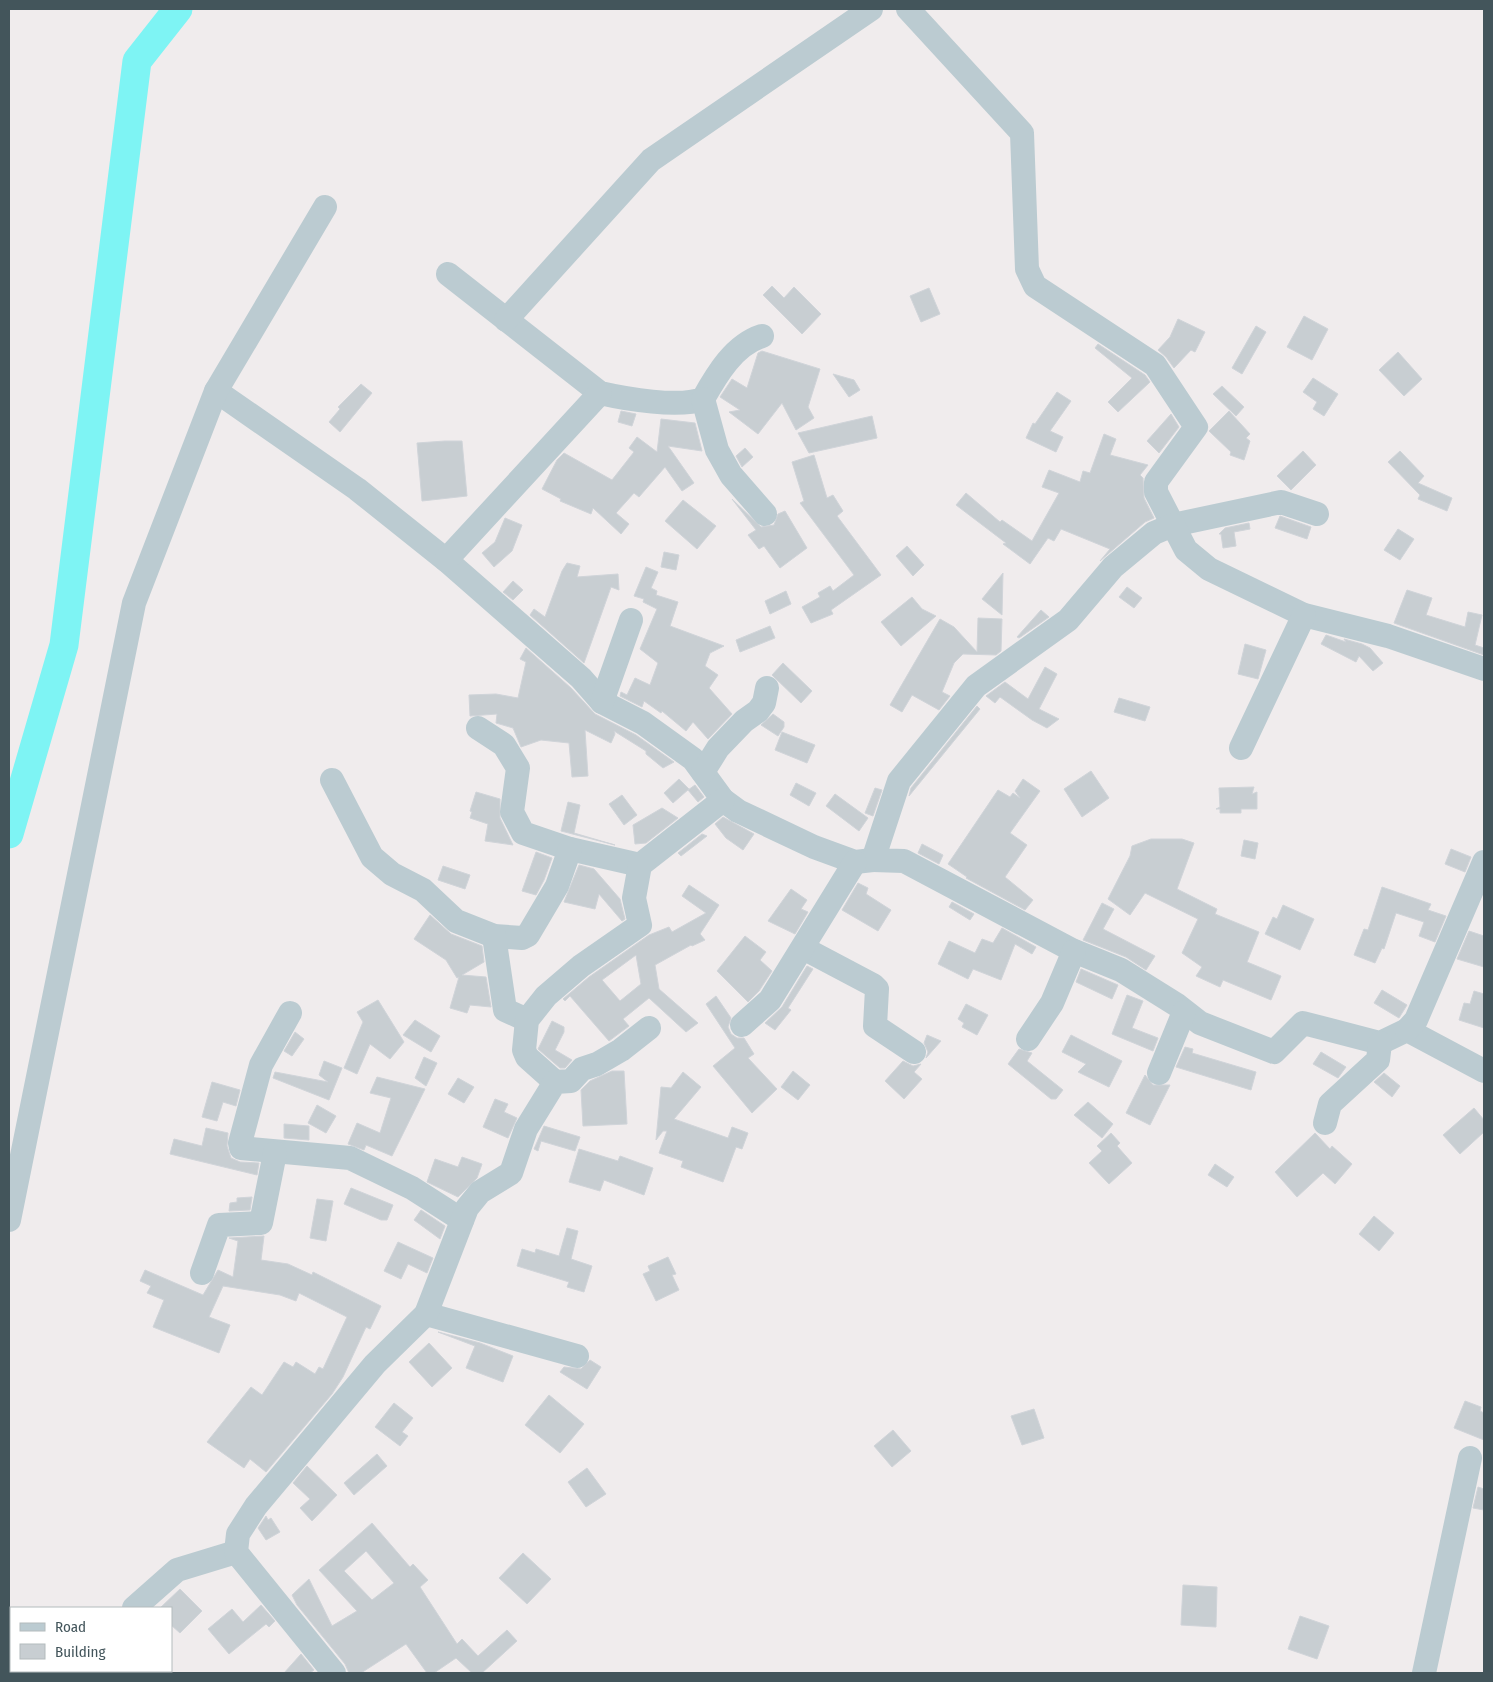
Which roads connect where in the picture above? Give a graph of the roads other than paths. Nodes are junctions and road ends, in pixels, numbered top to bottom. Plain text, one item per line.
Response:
1 (871, 9) edge
2 (908, 9) edge
3 (325, 207) dead end
4 (448, 274) dead end
5 (506, 320) junction
6 (762, 336) dead end
7 (216, 391) junction
8 (600, 394) junction
9 (704, 399) junction
10 (765, 514) dead end
11 (1317, 514) dead end
12 (1173, 525) junction
13 (446, 560) junction
14 (1304, 615) junction
15 (631, 620) dead end
16 (1484, 669) edge
17 (767, 688) dead end
18 (602, 702) junction
19 (478, 728) dead end
20 (1241, 748) dead end
21 (703, 772) junction
22 (332, 780) dead end
23 (723, 800) junction
24 (570, 848) junction
25 (864, 861) junction
26 (1484, 862) edge
27 (640, 865) junction
28 (494, 936) junction
29 (804, 948) junction
30 (1074, 951) junction
31 (1184, 1012) junction
32 (290, 1013) dead end
33 (527, 1020) junction
34 (742, 1026) dead end
35 (649, 1028) dead end
36 (1406, 1030) junction
37 (1028, 1039) dead end
38 (1380, 1043) junction
39 (914, 1052) dead end
40 (1484, 1071) edge
41 (1159, 1073) dead end
42 (555, 1082) junction
43 (1325, 1123) dead end
44 (275, 1153) junction
45 (9, 1220) edge
46 (462, 1220) junction
47 (202, 1273) dead end
48 (426, 1314) junction
49 (577, 1356) dead end
50 (1470, 1458) dead end
51 (236, 1552) junction
52 (135, 1607) edge
53 (334, 1673) edge
54 (1424, 1673) edge

1 - 5 street
2 - 12 street
3 - 7 street
4 - 5 street
5 - 8 street
6 - 9 street
7 - 13 street
7 - 45 street
8 - 9 street
8 - 13 street
9 - 10 street
11 - 12 street
12 - 14 street
12 - 25 street
13 - 18 street
14 - 16 street
14 - 20 street
15 - 18 street
17 - 21 street
18 - 21 street
19 - 24 street
21 - 23 street
22 - 28 street
23 - 25 street
23 - 27 street
24 - 27 street
24 - 28 street
25 - 29 street
25 - 30 street
26 - 36 street
27 - 33 street
28 - 33 street
29 - 34 street
29 - 39 street
30 - 31 street
30 - 37 street
31 - 38 street
31 - 41 street
32 - 44 street
33 - 42 street
35 - 42 street
36 - 38 street
36 - 40 street
38 - 43 street
42 - 46 street
44 - 46 street
44 - 47 street
46 - 48 street
48 - 49 street
48 - 51 street
50 - 54 street
51 - 52 street
51 - 53 street

